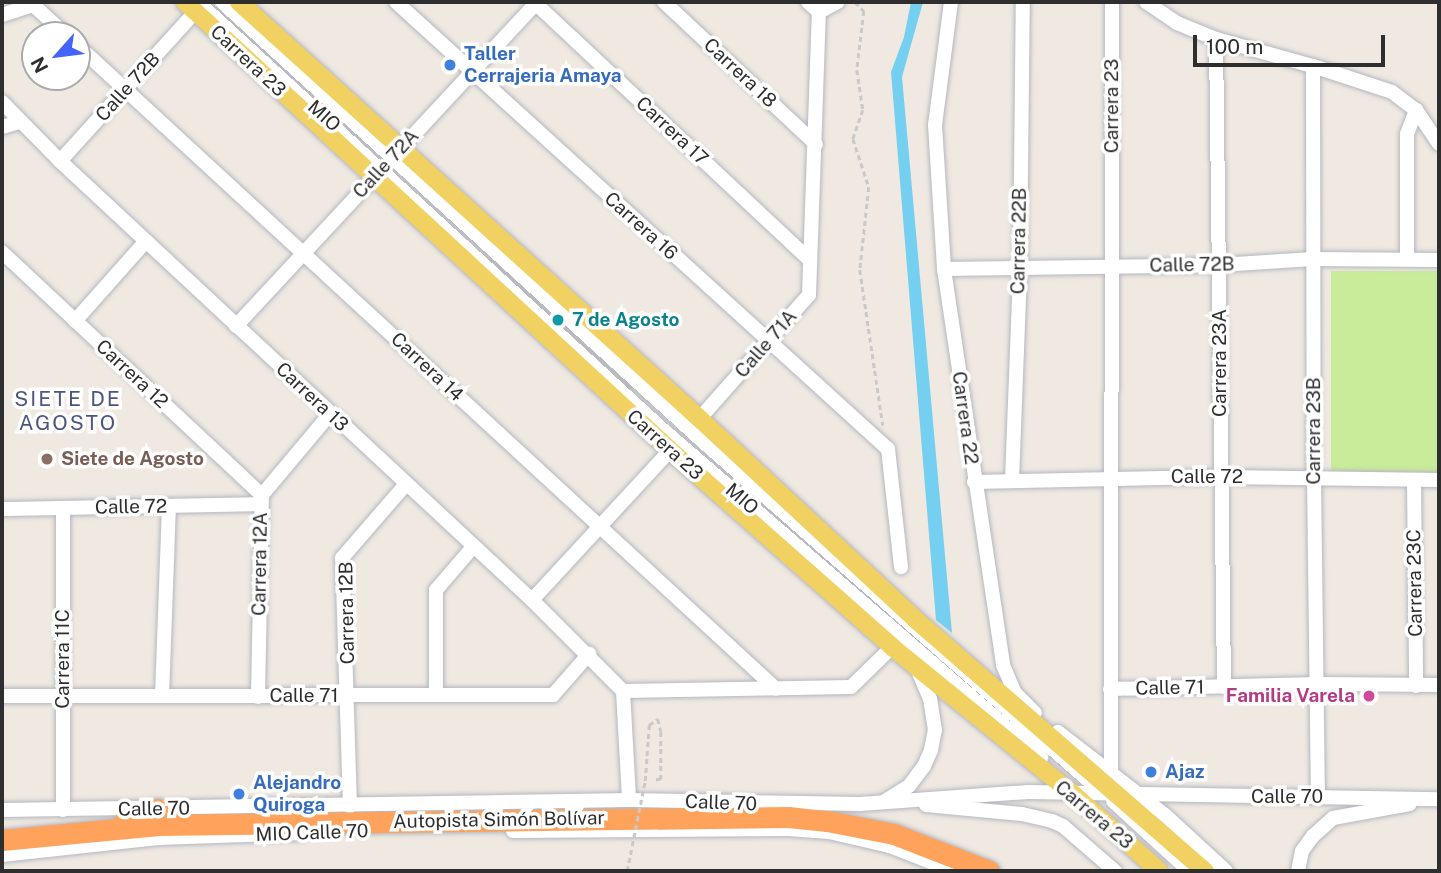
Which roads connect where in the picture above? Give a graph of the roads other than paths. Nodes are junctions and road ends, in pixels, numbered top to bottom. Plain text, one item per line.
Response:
1 (222, 2) edge
2 (239, 2) edge
3 (396, 2) edge
4 (535, 2) edge
5 (664, 2) edge
6 (808, 2) edge
7 (838, 2) edge
8 (951, 2) edge
9 (1023, 2) edge
10 (1112, 2) edge
11 (1146, 2) edge
12 (32, 3) edge
13 (193, 5) edge
14 (819, 12) junction
15 (2, 15) edge
16 (51, 21) edge
17 (1216, 39) junction
18 (91, 58) edge
19 (1313, 66) junction
20 (472, 72) junction
21 (126, 90) junction
22 (2, 102) edge
23 (1416, 110) junction
24 (20, 122) junction
25 (2, 127) edge
26 (816, 144) junction
27 (1439, 144) edge
28 (396, 153) junction
29 (60, 161) junction
30 (377, 174) junction
31 (146, 241) junction
32 (2, 252) edge
33 (303, 254) junction
34 (1313, 259) junction
35 (810, 260) junction
36 (1407, 260) junction
37 (1439, 260) edge
38 (1220, 265) junction
39 (1112, 267) junction
40 (1020, 268) junction
41 (944, 269) junction
42 (75, 321) junction
43 (236, 326) junction
44 (768, 343) junction
45 (330, 414) junction
46 (695, 424) junction
47 (674, 447) junction
48 (1221, 477) junction
49 (1314, 477) junction
50 (1111, 478) junction
51 (1012, 480) junction
52 (1414, 480) junction
53 (1439, 480) edge
54 (974, 482) junction
55 (405, 484) junction
56 (261, 499) junction
57 (169, 506) junction
58 (63, 508) junction
59 (2, 509) edge
60 (600, 527) junction
61 (473, 547) junction
62 (901, 567) dead end
63 (532, 600) junction
64 (892, 647) junction
65 (589, 654) junction
66 (917, 668) junction
67 (1318, 684) junction
68 (1439, 685) edge
69 (1416, 686) junction
70 (1224, 687) junction
71 (776, 689) junction
72 (1110, 689) junction
73 (623, 691) junction
74 (63, 695) junction
75 (436, 695) junction
76 (2, 696) edge
77 (162, 696) junction
78 (258, 696) junction
79 (349, 696) junction
80 (1112, 787) junction
81 (1079, 794) junction
82 (1142, 796) junction
83 (1318, 797) junction
84 (1439, 799) edge
85 (629, 800) junction
86 (905, 801) junction
87 (719, 802) junction
88 (881, 803) junction
89 (350, 806) junction
90 (157, 809) junction
91 (2, 810) edge
92 (63, 810) junction
93 (691, 816) junction
94 (751, 817) junction
95 (86, 832) junction
96 (868, 833) junction
97 (2, 840) edge
98 (2, 855) edge
99 (953, 871) edge
100 (989, 871) edge
101 (1115, 871) edge
102 (1160, 871) edge
103 (1171, 871) edge
104 (1189, 871) edge
105 (1205, 871) edge
106 (1226, 871) edge
107 (1298, 871) edge

1 - 28 street, MIO
2 - 28 main road, Carrera 23
3 - 20 street, Carrera 16
4 - 20 street, Calle 72A
4 - 35 street, Carrera 17
5 - 26 street, Carrera 18
6 - 14 street
7 - 14 street
8 - 41 street, Carrera 22
9 - 40 street, Carrera 22B
10 - 39 street, Carrera 23
11 - 17 street
12 - 15 street
12 - 16 street
13 - 21 street, Calle 72B
13 - 30 main road, Carrera 23
14 - 26 street, Calle 71A
17 - 19 street
17 - 38 street, Carrera 23A
18 - 21 street, Carrera 14
19 - 23 street
19 - 34 street, Carrera 23B
20 - 28 street, Calle 72A
20 - 44 street, Carrera 16
21 - 29 street, Calle 72B
21 - 33 street, Carrera 14
22 - 24 street, Carrera 13
23 - 27 street
23 - 36 street
24 - 25 street
24 - 29 street, Carrera 13
26 - 35 street, Calle 71A
28 - 30 street, Calle 72A
28 - 46 main road, Carrera 23
29 - 31 street, Carrera 13
30 - 33 street, Calle 72A
30 - 47 main road, Carrera 23
31 - 42 street
31 - 43 street, Carrera 13
32 - 42 street, Carrera 12
33 - 43 street, Calle 72A
33 - 60 street, Carrera 14
34 - 36 street, Calle 72B
34 - 38 street, Calle 72B
34 - 49 street, Carrera 23B
35 - 44 street, Calle 71A
36 - 37 street, Calle 72B
38 - 39 street, Calle 72B
38 - 48 street, Carrera 23A
39 - 40 street, Calle 72B
39 - 50 street, Carrera 23
40 - 41 street, Calle 72B
40 - 51 street, Carrera 22B
41 - 54 street, Carrera 22
42 - 56 street, Carrera 12
43 - 45 street, Carrera 13
44 - 46 street, Calle 71A
44 - 62 street, Carrera 16
45 - 55 street, Carrera 13
45 - 56 street, Carrera 12A
46 - 47 street, Calle 71A
46 - 80 main road, Carrera 23
47 - 60 street, Calle 71A
47 - 64 main road, Carrera 23
47 - 81 street, MIO
48 - 49 street, Calle 72
48 - 50 street, Calle 72
48 - 70 street, Carrera 23A
49 - 52 street, Calle 72
49 - 67 street, Carrera 23B
50 - 51 street, Calle 72
50 - 72 street, Carrera 23
51 - 54 street, Calle 72
52 - 53 street, Calle 72
52 - 69 street, Carrera 23C
54 - 80 street, Carrera 22
55 - 61 street, Carrera 13
55 - 79 street, Carrera 12B
56 - 57 street, Calle 72
56 - 78 street, Carrera 12A
57 - 58 street, Calle 72
57 - 77 street
58 - 59 street, Calle 72
58 - 74 street, Carrera 11C
60 - 63 street, Calle 71A
60 - 71 street, Carrera 14
61 - 63 street, Carrera 13
61 - 75 street
63 - 65 street, Carrera 13
64 - 66 main road, Carrera 23
64 - 71 street
65 - 73 street, Carrera 13
65 - 75 street, Calle 71
66 - 81 main road, Carrera 23
66 - 88 street
67 - 69 street, Calle 71
67 - 70 street, Calle 71
67 - 83 street, Carrera 23B
68 - 69 street, Calle 71
70 - 72 street, Calle 71
71 - 73 street
72 - 80 street, Carrera 23
73 - 85 street
74 - 76 street, Calle 71
74 - 77 street, Calle 71
74 - 92 street, Carrera 11C
75 - 79 street, Calle 71
77 - 78 street, Calle 71
78 - 79 street, Calle 71
79 - 89 street, Carrera 12B
80 - 81 street, Calle 70
80 - 82 street, Calle 70
80 - 82 street, Carrera 23
80 - 104 street
80 - 105 main road
81 - 86 street, Calle 70
81 - 102 main road, Carrera 23
81 - 103 street, MIO
82 - 83 street, Calle 70
82 - 106 street, Carrera 23
83 - 84 street, Calle 70
84 - 107 street
85 - 87 street, Calle 70
85 - 89 street, Calle 70
86 - 88 street, Calle 70
86 - 101 street
87 - 88 street, Calle 70
87 - 93 highway
87 - 94 highway
89 - 90 street, Calle 70
90 - 92 street, Calle 70
90 - 95 highway
91 - 92 street, Calle 70
93 - 94 highway, Autopista Simón Bolívar
93 - 95 highway, Autopista Simón Bolívar
94 - 96 highway, Autopista Simón Bolívar
95 - 97 highway, Autopista Simón Bolívar
96 - 98 street, MIO Calle 70
96 - 99 street, MIO Calle 70
96 - 100 highway, Autopista Simón Bolívar

